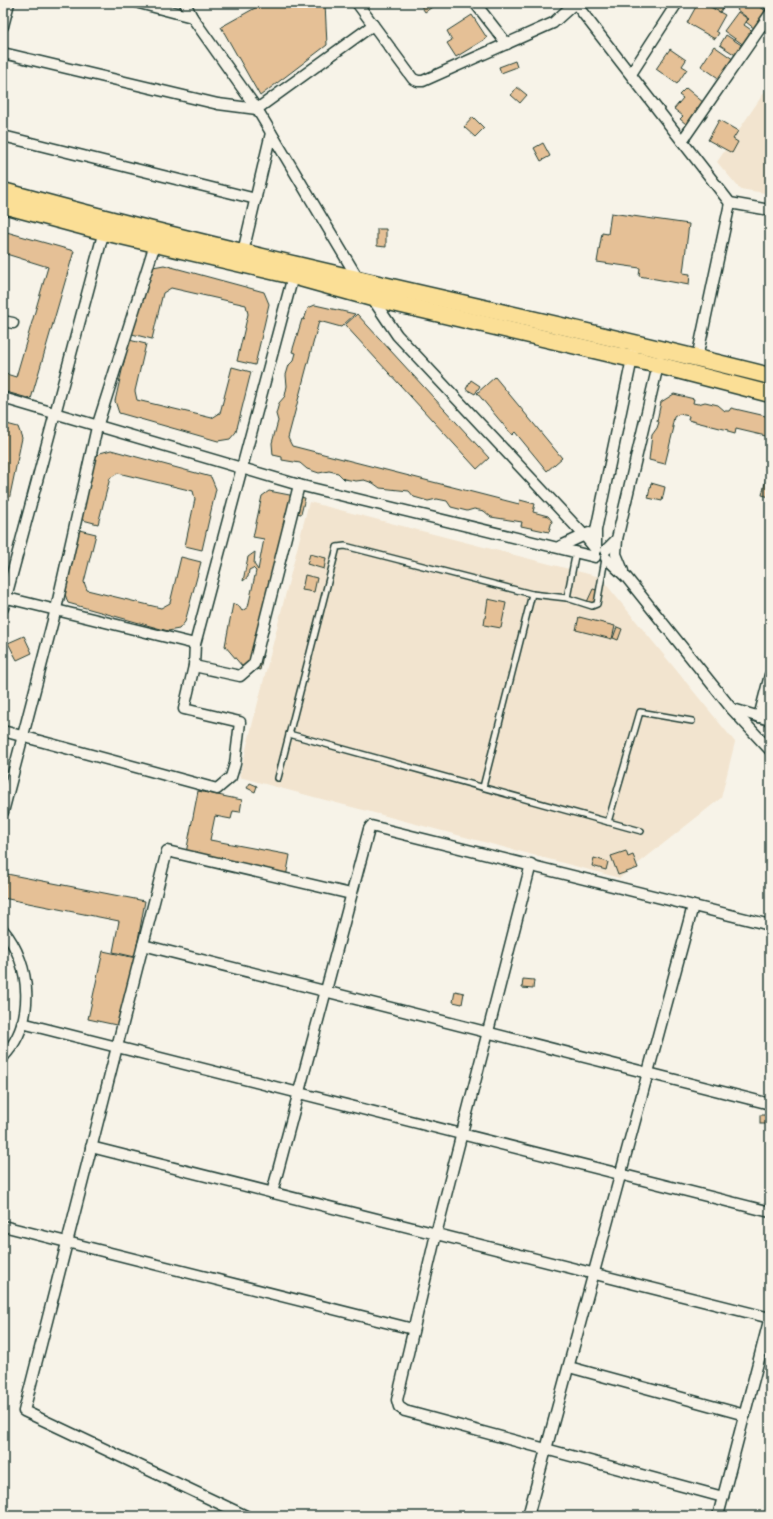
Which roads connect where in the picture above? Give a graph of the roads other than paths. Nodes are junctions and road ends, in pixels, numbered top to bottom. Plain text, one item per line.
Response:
1 (9, 3) edge
2 (139, 3) edge
3 (185, 3) edge
4 (357, 3) edge
5 (476, 3) edge
6 (575, 3) edge
7 (677, 3) edge
8 (770, 14) edge
9 (192, 17) junction
10 (373, 25) junction
11 (3, 26) edge
12 (507, 44) junction
13 (3, 53) edge
14 (631, 74) junction
15 (257, 109) junction
16 (271, 133) junction
17 (3, 136) edge
18 (682, 141) junction
19 (3, 191) edge
20 (256, 200) junction
21 (730, 203) junction
22 (3, 205) edge
23 (770, 210) edge
24 (105, 225) junction
25 (154, 237) junction
26 (243, 252) junction
27 (293, 276) junction
28 (359, 280) junction
29 (372, 298) junction
30 (3, 321) edge
31 (13, 323) dead end
32 (636, 343) junction
33 (660, 358) junction
34 (697, 358) junction
35 (632, 359) junction
36 (770, 376) edge
37 (770, 394) edge
38 (3, 398) edge
39 (55, 413) junction
40 (97, 427) junction
41 (244, 468) junction
42 (299, 485) junction
43 (596, 530) junction
44 (584, 535) junction
45 (617, 540) junction
46 (559, 547) junction
47 (576, 551) junction
48 (602, 555) junction
49 (627, 578) junction
50 (532, 594) junction
51 (567, 598) junction
52 (4, 601) edge
53 (56, 609) junction
54 (195, 644) junction
55 (194, 666) junction
56 (770, 675) edge
57 (731, 708) junction
58 (759, 717) junction
59 (770, 720) edge
60 (692, 721) dead end
61 (3, 732) edge
62 (289, 734) junction
63 (21, 737) junction
64 (770, 750) edge
65 (278, 778) dead end
66 (484, 787) junction
67 (3, 812) edge
68 (608, 822) junction
69 (641, 831) dead end
70 (531, 864) junction
71 (351, 894) junction
72 (693, 906) junction
73 (770, 925) edge
74 (3, 930) edge
75 (143, 945) junction
76 (326, 991) junction
77 (22, 1023) junction
78 (488, 1032) junction
79 (117, 1046) junction
80 (3, 1057) edge
81 (648, 1073) junction
82 (299, 1092) junction
83 (770, 1104) edge
84 (462, 1134) junction
85 (91, 1147) junction
86 (621, 1174) junction
87 (272, 1193) junction
88 (770, 1212) edge
89 (3, 1226) edge
90 (436, 1234) junction
91 (67, 1242) junction
92 (594, 1274) junction
93 (770, 1318) edge
94 (413, 1329) junction
95 (568, 1367) junction
96 (745, 1415) junction
97 (546, 1449) junction
98 (724, 1497) junction
99 (246, 1516) edge
100 (528, 1516) edge
101 (718, 1516) edge

1 - 11 street
2 - 9 street
3 - 9 street
4 - 10 street
5 - 12 street
6 - 12 street
6 - 14 street
7 - 14 street
8 - 18 street
9 - 15 street
10 - 12 street
10 - 15 street
13 - 15 street
14 - 18 street
15 - 16 street
16 - 20 street
16 - 28 street
17 - 20 street
18 - 21 street
19 - 24 main road
20 - 26 street
21 - 23 street
21 - 34 street
22 - 24 main road
24 - 25 main road
24 - 39 street
25 - 26 main road
25 - 27 main road
25 - 40 street
26 - 28 main road
27 - 29 main road
27 - 41 street
28 - 29 street
28 - 32 main road
29 - 35 main road
29 - 44 street
30 - 31 street
32 - 33 main road
32 - 35 street
33 - 34 main road
33 - 35 main road
33 - 37 main road
33 - 45 street
34 - 36 main road
35 - 43 street
38 - 39 street
39 - 40 street
39 - 52 street
40 - 41 street
40 - 53 street
41 - 42 street
41 - 54 street
42 - 46 street
42 - 55 street
43 - 44 street
43 - 48 street
44 - 46 street
44 - 48 street
45 - 48 street
45 - 49 street
46 - 47 street
47 - 48 street
47 - 51 lane
48 - 49 street
48 - 51 lane
49 - 57 street
50 - 51 lane
50 - 62 lane
50 - 66 lane
52 - 53 street
53 - 54 street
53 - 63 street
54 - 55 street
55 - 63 street
56 - 58 street
57 - 58 street
57 - 64 street
58 - 59 street
60 - 68 lane
61 - 63 street
62 - 65 lane
62 - 66 lane
63 - 67 street
66 - 68 lane
68 - 69 lane
70 - 71 street
70 - 72 street
70 - 78 street
71 - 75 street
71 - 76 street
72 - 73 street
72 - 81 street
74 - 77 street
75 - 76 street
75 - 79 street
76 - 78 street
76 - 82 street
77 - 79 street
77 - 80 street
78 - 81 street
78 - 84 street
79 - 82 street
79 - 85 street
81 - 83 street
81 - 86 street
82 - 84 street
82 - 87 street
84 - 86 street
84 - 90 street
85 - 87 street
85 - 91 street
86 - 88 street
86 - 92 street
87 - 90 street
89 - 91 street
90 - 92 street
90 - 94 street
91 - 94 street
91 - 99 street
92 - 93 street
92 - 95 street
93 - 96 street
94 - 97 street
95 - 96 street
95 - 97 street
96 - 98 street
97 - 98 street
97 - 100 street
98 - 101 street

